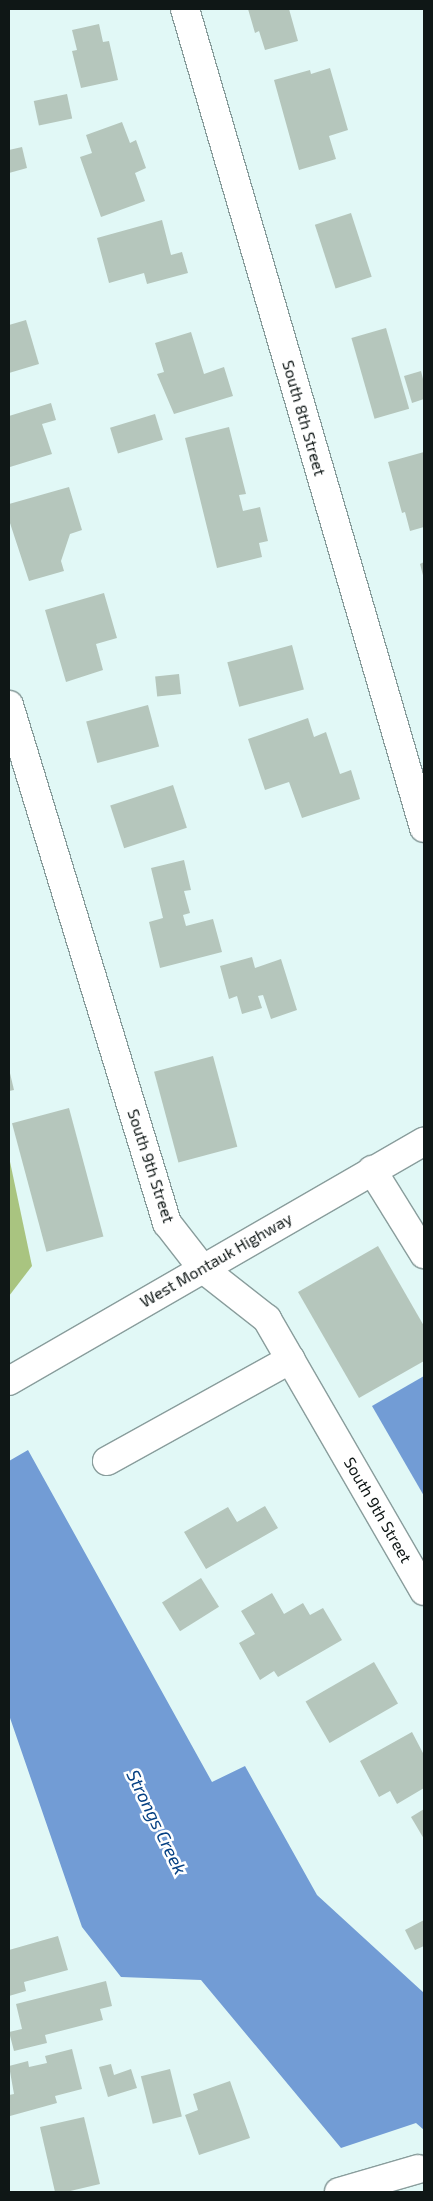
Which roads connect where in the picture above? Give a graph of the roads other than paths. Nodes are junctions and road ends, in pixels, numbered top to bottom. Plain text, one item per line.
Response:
1 (184, 9) edge
2 (9, 705) edge
3 (424, 828) edge
4 (424, 1140) edge
5 (372, 1170) junction
6 (424, 1254) edge
7 (202, 1268) junction
8 (291, 1359) junction
9 (9, 1381) edge
10 (107, 1461) dead end
11 (424, 1591) edge
12 (418, 2169) dead end
13 (339, 2192) edge

1 - 3 street, South 8th Street
2 - 7 street, South 9th Street
4 - 5 street, West Montauk Highway
5 - 6 street
5 - 7 street, West Montauk Highway
7 - 8 street, South 9th Street
7 - 9 street, West Montauk Highway
8 - 10 street
8 - 11 street, South 9th Street
12 - 13 street

